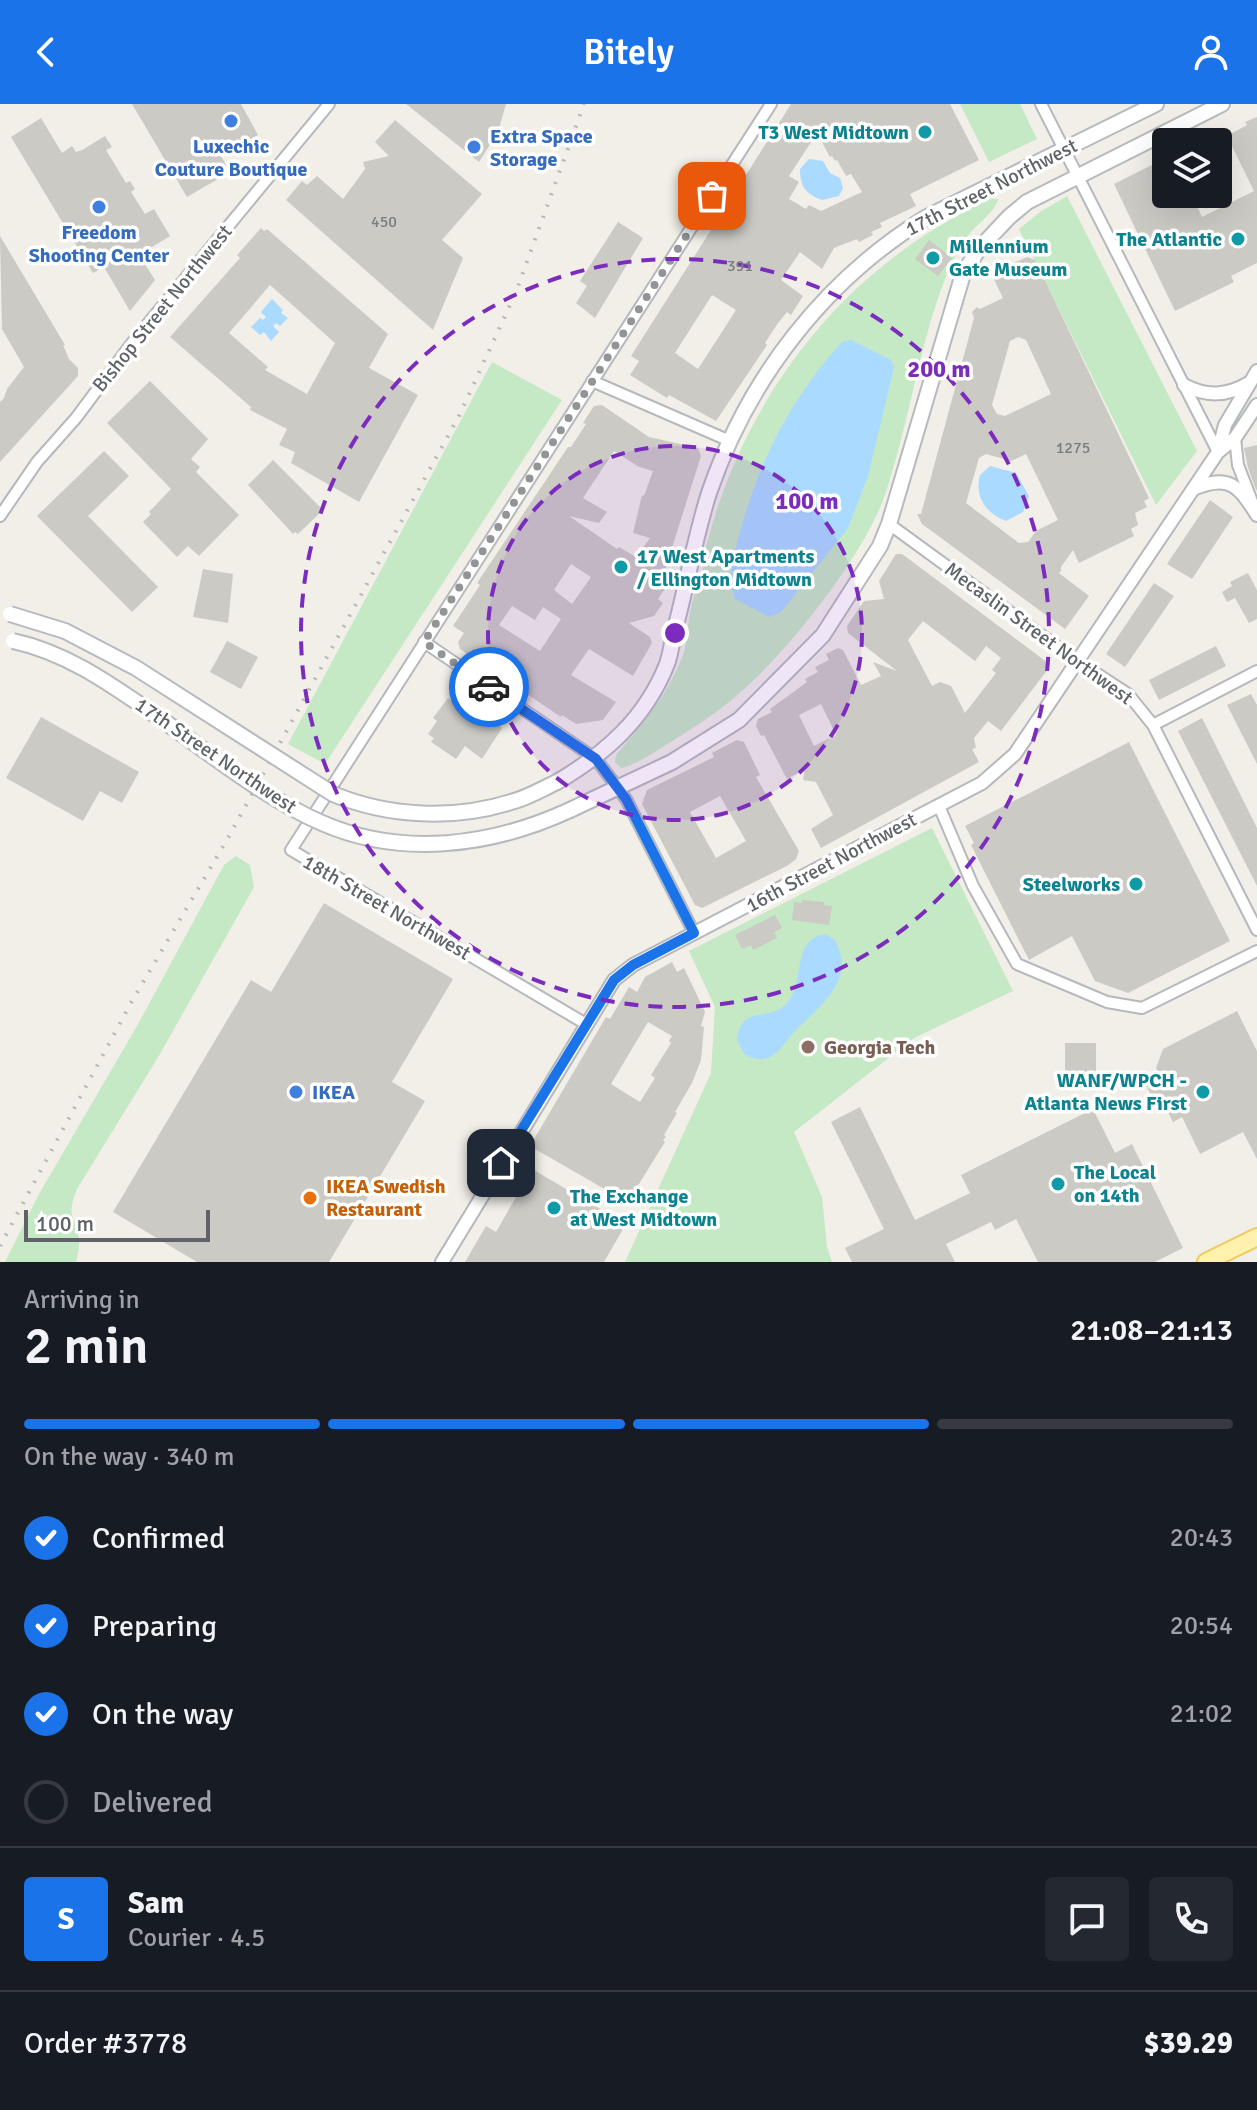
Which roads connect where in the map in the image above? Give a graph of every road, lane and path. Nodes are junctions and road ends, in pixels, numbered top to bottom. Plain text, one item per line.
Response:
1 (329, 104) edge
2 (771, 104) edge
3 (1041, 104) edge
4 (1156, 104) edge
5 (1222, 104) edge
6 (1064, 150) junction
7 (1077, 175) junction
8 (1257, 371) edge
9 (592, 381) junction
10 (1249, 383) junction
11 (1184, 385) junction
12 (1257, 405) edge
13 (1235, 438) junction
14 (730, 441) junction
15 (1218, 452) junction
16 (1193, 489) junction
17 (1257, 514) edge
18 (0, 516) edge
19 (889, 524) junction
20 (5, 614) edge
21 (6, 640) edge
22 (424, 642) junction
23 (1077, 661) junction
24 (1257, 671) edge
25 (1153, 725) junction
26 (596, 759) junction
27 (617, 788) junction
28 (939, 806) junction
29 (1257, 930) edge
30 (694, 933) junction
31 (1257, 951) edge
32 (586, 1024) junction
33 (1255, 1243) edge
34 (442, 1262) edge
35 (1206, 1262) edge

1 - 18 street, Bishop Street Northwest
2 - 9 street, 18th Street Northwest
3 - 6 street
4 - 6 main road, 17th Street Northwest
5 - 7 main road, 17th Street Northwest
6 - 7 street
6 - 14 main road, 17th Street Northwest
7 - 11 street
7 - 19 main road, 17th Street Northwest
8 - 10 street, 16th Street Northwest
9 - 14 street
9 - 22 street, 18th Street Northwest
10 - 11 street
10 - 15 street, 16th Street Northwest
11 - 15 street
12 - 13 street, 16th Street Northwest
13 - 15 street, 16th Street Northwest
13 - 17 street
14 - 26 main road, 17th Street Northwest
15 - 16 street, 16th Street Northwest
16 - 17 street
16 - 23 street, 16th Street Northwest
19 - 23 street, Mecaslin Street Northwest
19 - 27 main road, 17th Street Northwest
20 - 26 main road, 17th Street Northwest, bridge
21 - 27 main road, 17th Street Northwest, bridge
22 - 26 street
22 - 32 street, 18th Street Northwest
23 - 25 street, Mecaslin Street Northwest
23 - 28 street, 16th Street Northwest
24 - 25 street
25 - 29 street, Mecaslin Street Northwest
26 - 27 street
27 - 30 street
28 - 30 street, 16th Street Northwest
28 - 31 street
30 - 32 street, 16th Street Northwest
32 - 34 street, 16th Street Northwest
33 - 35 main road

